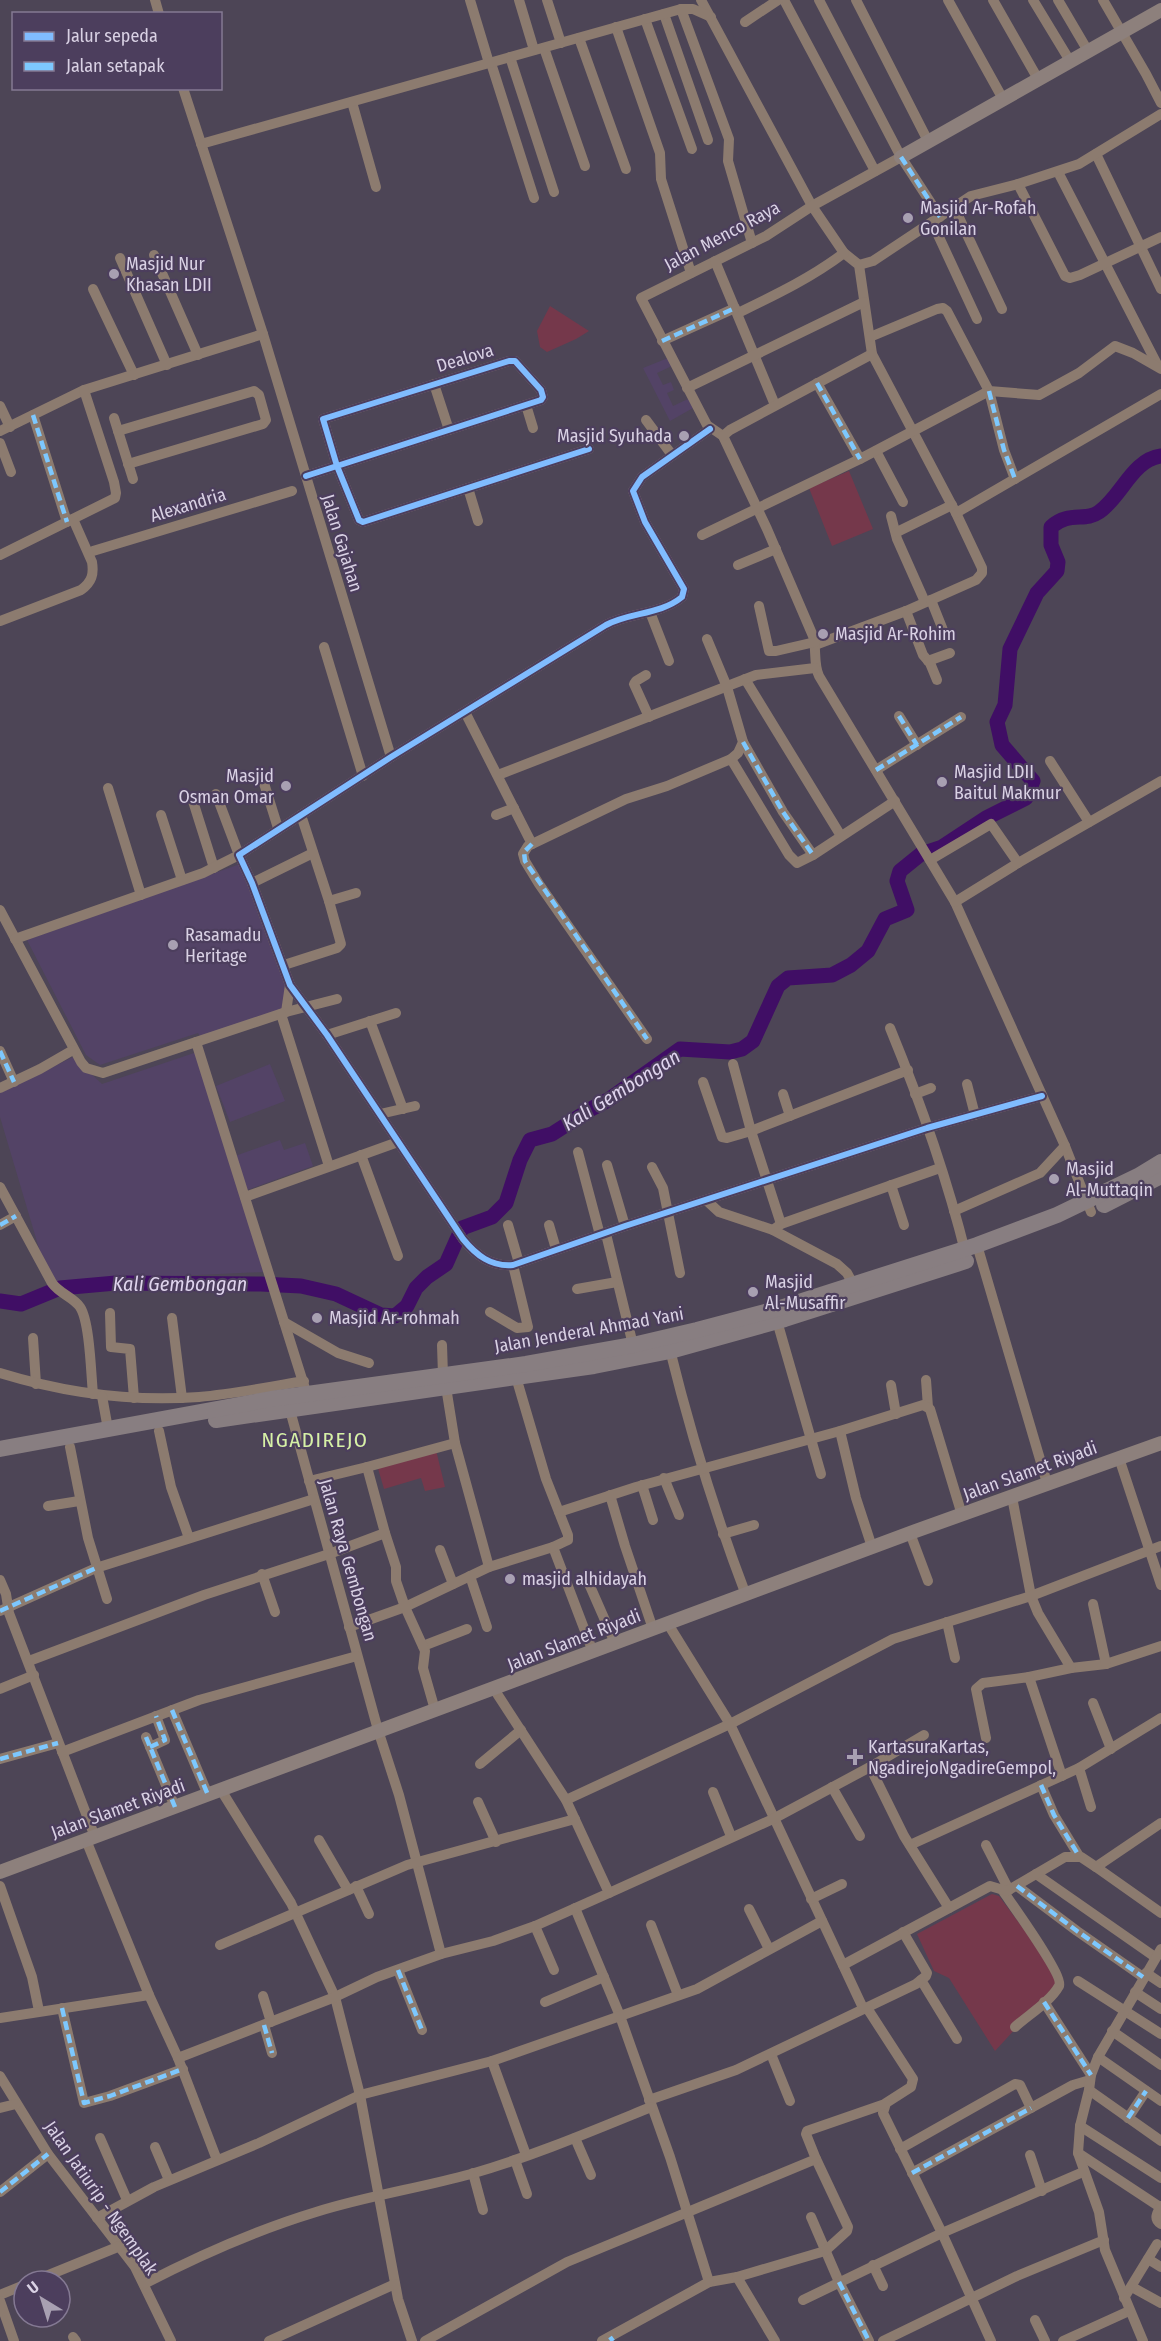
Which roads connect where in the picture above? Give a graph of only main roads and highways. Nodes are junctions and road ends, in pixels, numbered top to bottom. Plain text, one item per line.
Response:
1 (1161, 10) edge
2 (901, 156) road end
3 (1161, 1162) edge
4 (1161, 1176) edge
5 (1089, 1206) junction
6 (972, 1253) junction
7 (669, 1344) junction
8 (634, 1352) junction
9 (445, 1381) junction
10 (288, 1403) junction
11 (1161, 1443) edge
12 (0, 1449) edge
13 (0, 1461) edge
14 (0, 1872) edge

1 - 2 main road, Jalan Menco Raya
3 - 5 highway, Jalan Jenderal Ahmad Yani
4 - 5 highway, Jalan Jenderal Ahmad Yani
5 - 6 highway, Jalan Jenderal Ahmad Yani
6 - 7 highway, Jalan Jenderal Ahmad Yani
6 - 7 highway, Jalan Jenderal Ahmad Yani
7 - 8 highway, Jalan Jenderal Ahmad Yani
8 - 9 highway, Jalan Jenderal Ahmad Yani
8 - 9 highway, Jalan Jenderal Ahmad Yani
9 - 10 highway, Jalan Jenderal Ahmad Yani
10 - 12 highway, Jalan Jenderal Ahmad Yani
10 - 13 highway, Jalan Jenderal Ahmad Yani
11 - 14 main road, Jalan Slamet Riyadi

